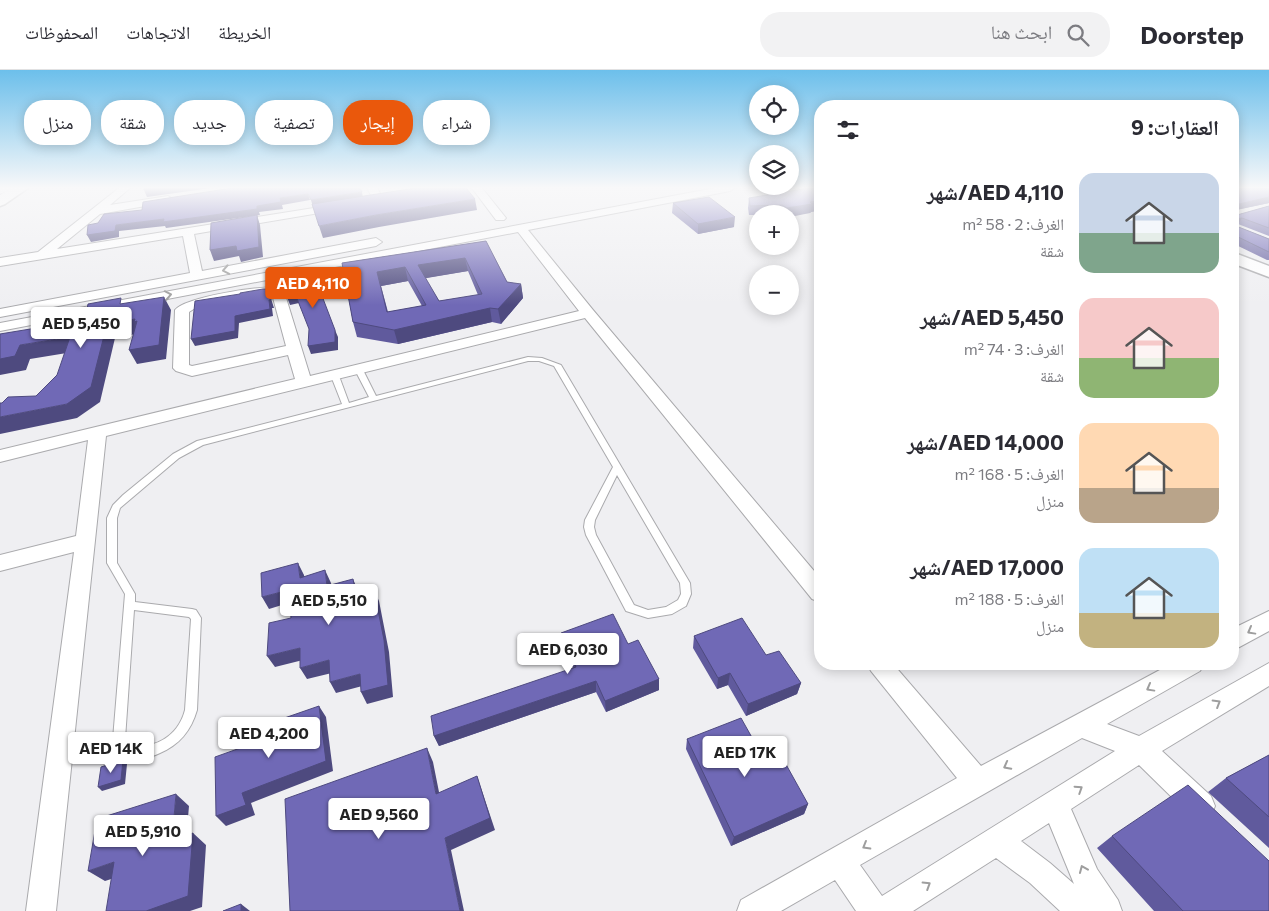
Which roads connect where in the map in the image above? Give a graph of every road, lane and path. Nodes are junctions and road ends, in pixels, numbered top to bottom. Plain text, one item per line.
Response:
1 (76, 227) edge
2 (217, 227) edge
3 (471, 227) edge
4 (511, 227) edge
5 (188, 232) junction
6 (392, 238) dead end
7 (1239, 251) edge
8 (41, 256) junction
9 (1239, 260) edge
10 (0, 262) edge
11 (1269, 263) edge
12 (1269, 272) edge
13 (197, 275) junction
14 (0, 313) edge
15 (588, 313) junction
16 (0, 327) edge
17 (294, 349) junction
18 (359, 370) junction
19 (335, 376) junction
20 (304, 383) junction
21 (374, 399) junction
22 (346, 406) junction
23 (98, 433) junction
24 (0, 456) edge
25 (617, 467) junction
26 (85, 541) junction
27 (0, 563) edge
28 (814, 586) edge
29 (129, 605) junction
30 (1269, 620) edge
31 (1239, 637) edge
32 (884, 670) edge
33 (1181, 670) edge
34 (1269, 673) edge
35 (1082, 726) junction
36 (1141, 749) junction
37 (977, 782) junction
38 (1055, 805) junction
39 (1219, 823) edge
40 (997, 841) junction
41 (839, 861) junction
42 (41, 911) edge
43 (752, 911) edge
44 (874, 911) edge
45 (886, 911) edge
46 (1082, 911) edge
47 (1107, 911) edge

1 - 8 street
2 - 5 street
16 -> 3 street
4 - 15 street
5 - 8 street
5 - 13 street
6 -> 13 street
7 - 11 street
8 - 10 street
9 - 12 street
13 - 14 street
15 - 18 street
15 - 28 street
17 - 17 street
17 - 20 street
18 - 19 street
18 - 21 lane
19 - 20 street
19 - 22 lane
20 - 23 street
21 - 22 lane
21 - 25 lane
22 - 29 lane
23 - 24 street
23 - 26 street
25 - 25 lane
26 - 27 street
26 - 42 street
29 - 29 lane
30 -> 31 street
32 - 37 street
33 -> 35 street
36 -> 34 street
35 - 36 street
35 -> 37 street
38 -> 36 street
36 - 39 street
37 -> 41 street
38 - 40 street
47 -> 38 street
45 -> 40 street
40 - 46 street
41 - 43 street
41 - 44 street

